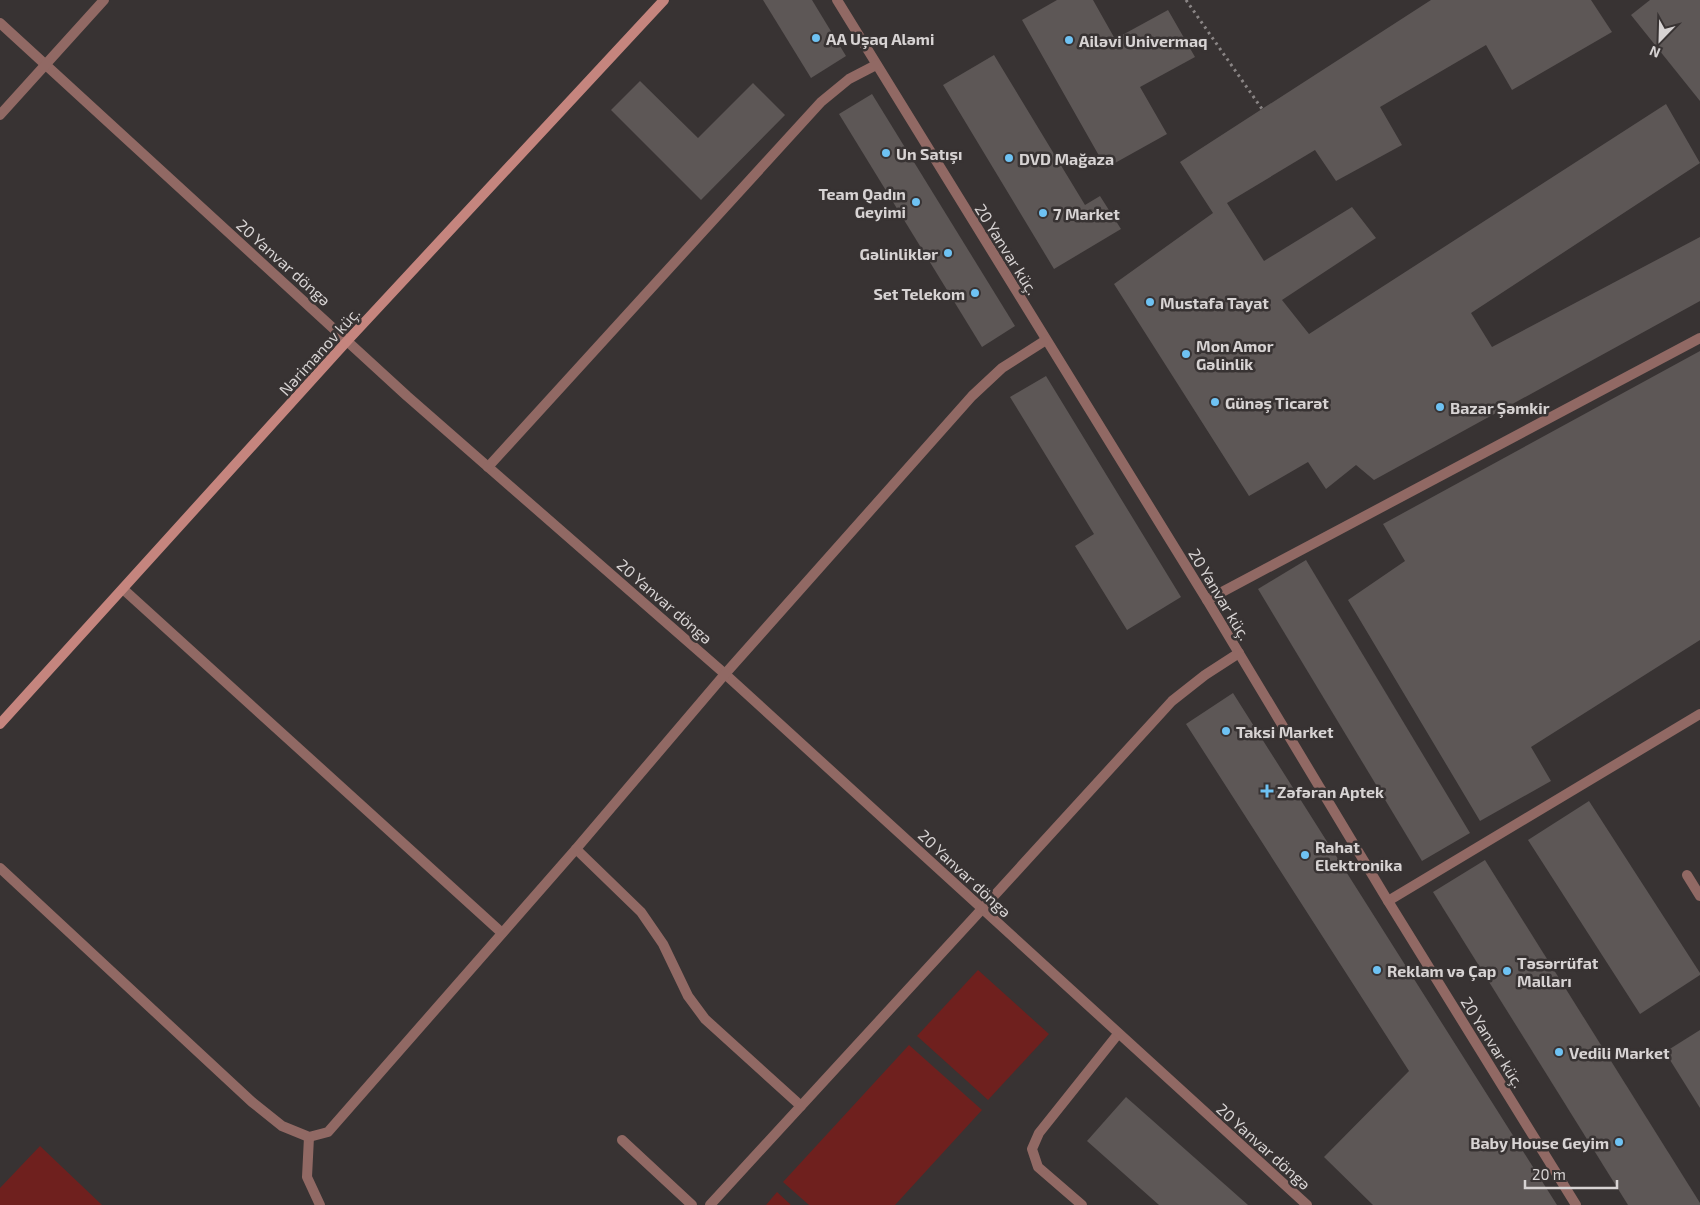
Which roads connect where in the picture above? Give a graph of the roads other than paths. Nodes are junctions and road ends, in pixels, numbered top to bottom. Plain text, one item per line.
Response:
1 (104, 0) edge
2 (664, 0) edge
3 (836, 0) edge
4 (0, 23) edge
5 (45, 65) junction
6 (876, 65) junction
7 (0, 115) edge
8 (1700, 338) edge
9 (348, 340) junction
10 (1046, 340) junction
11 (488, 467) junction
12 (122, 589) junction
13 (1207, 600) junction
14 (1239, 653) junction
15 (725, 674) junction
16 (1700, 714) edge
17 (0, 724) edge
18 (576, 849) junction
19 (0, 868) edge
20 (1687, 875) dead end
21 (1700, 896) edge
22 (1388, 901) junction
23 (982, 909) junction
24 (502, 933) junction
25 (1118, 1034) junction
26 (801, 1106) junction
27 (309, 1137) junction
28 (622, 1140) dead end
29 (320, 1205) edge
30 (692, 1205) edge
31 (710, 1205) edge
32 (1082, 1205) edge
33 (1306, 1205) edge
34 (1576, 1205) edge

1 - 5 street
2 - 9 street, Nərimanov küç.
3 - 6 street, 20 Yanvar küç.
4 - 5 street, 20 Yanvar döngə
5 - 7 street
5 - 9 street, 20 Yanvar döngə
6 - 10 street, 20 Yanvar küç.
6 - 11 street
8 - 13 street
9 - 11 street, 20 Yanvar döngə
9 - 12 street, Nərimanov küç.
10 - 13 street, 20 Yanvar küç.
10 - 15 street
11 - 15 street, 20 Yanvar döngə
12 - 17 street, Nərimanov küç.
12 - 24 street
13 - 14 street, 20 Yanvar küç.
14 - 22 street, 20 Yanvar küç.
14 - 23 street
15 - 18 street
15 - 23 street, 20 Yanvar döngə
16 - 22 street
18 - 24 street
18 - 26 street
19 - 27 street
20 - 21 street
22 - 34 street, 20 Yanvar küç.
23 - 25 street, 20 Yanvar döngə
23 - 26 street
24 - 27 street
25 - 32 street
25 - 33 street, 20 Yanvar döngə
26 - 31 street
27 - 29 street
28 - 30 street

